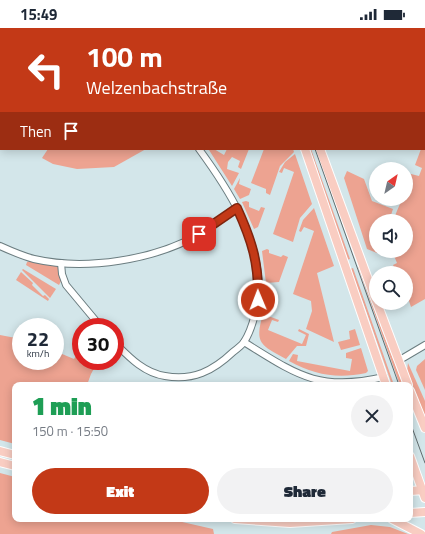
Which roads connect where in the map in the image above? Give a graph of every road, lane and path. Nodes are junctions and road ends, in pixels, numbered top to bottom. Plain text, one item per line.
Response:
1 (200, 150) edge
2 (305, 150) edge
3 (320, 150) edge
4 (237, 208) junction
5 (0, 246) edge
6 (61, 263) junction
7 (369, 283) edge
8 (379, 310) edge
9 (94, 318) edge
10 (244, 342) junction
11 (425, 345) edge
12 (124, 352) edge
13 (398, 361) junction
14 (385, 381) edge
15 (331, 382) edge
16 (371, 382) edge
17 (407, 382) edge
18 (413, 398) edge
19 (425, 428) edge
20 (0, 451) edge
21 (12, 454) edge
22 (0, 462) edge
23 (413, 464) edge
24 (12, 465) edge
25 (423, 490) edge
26 (413, 491) edge
27 (425, 498) edge
28 (425, 512) edge
29 (413, 513) edge
30 (398, 522) edge
31 (421, 534) edge

1 - 4 street
2 - 14 main road
3 - 7 main road
4 - 6 street
4 - 10 street
5 - 6 street
6 - 9 street
8 - 13 main road
10 - 12 street
10 - 15 street
11 - 13 street
13 - 17 main road
14 - 16 street
18 - 19 main road
20 - 21 main road
22 - 24 main road
23 - 25 main road
25 - 26 main road
25 - 27 main road
28 - 29 main road
30 - 31 main road

